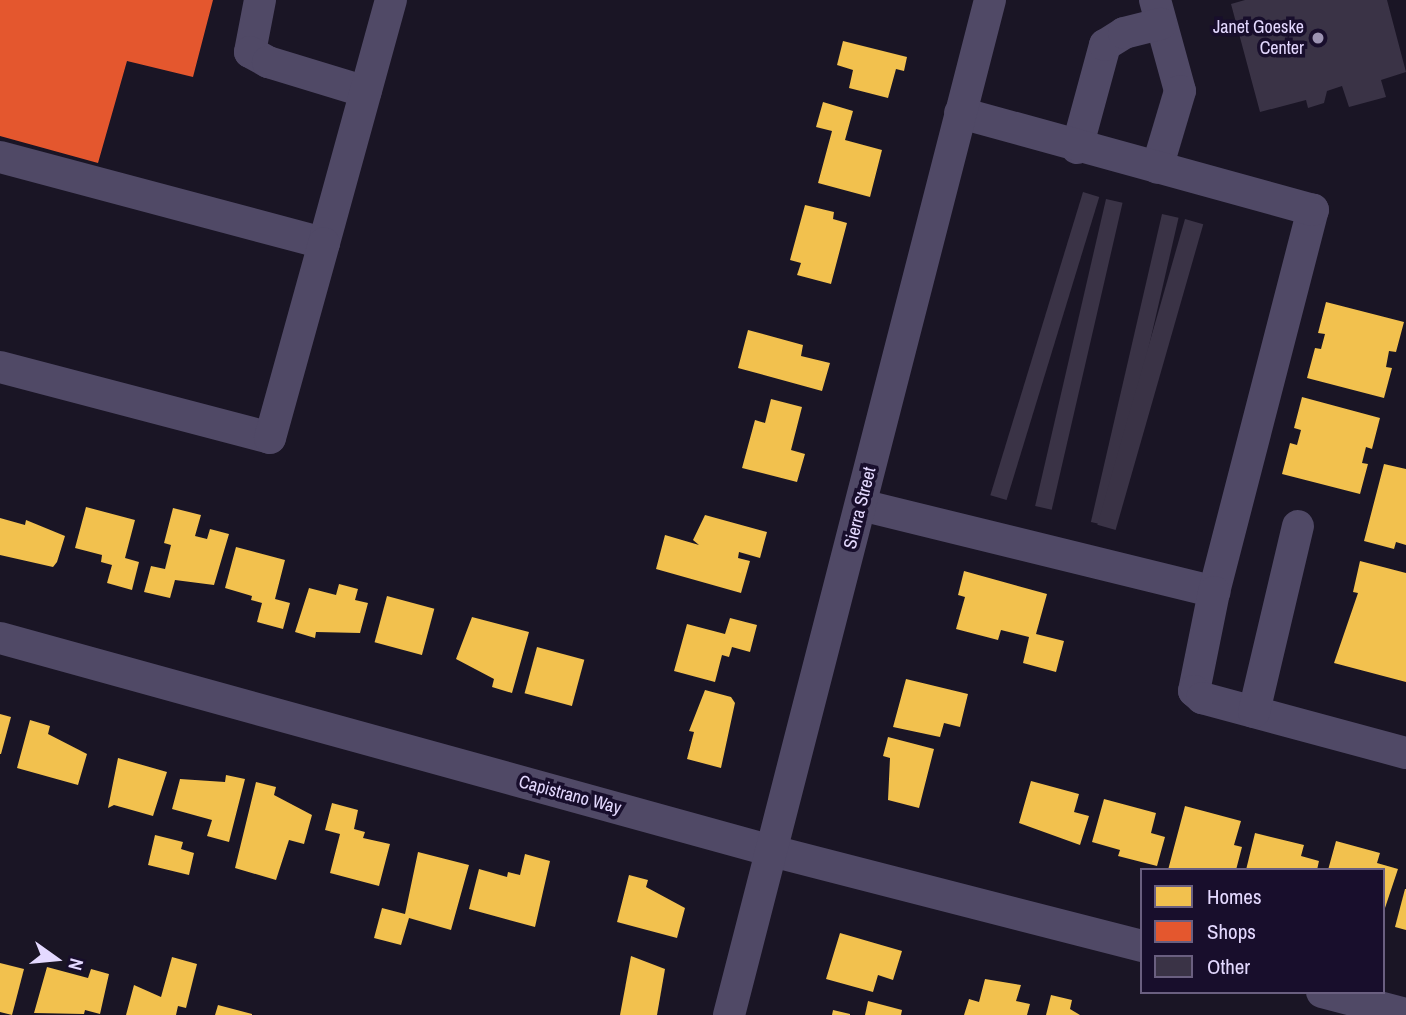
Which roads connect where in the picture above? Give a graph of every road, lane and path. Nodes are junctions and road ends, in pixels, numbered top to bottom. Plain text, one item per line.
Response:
1 (260, 0) edge
2 (391, 0) edge
3 (990, 0) edge
4 (1158, 12) edge
5 (366, 92) junction
6 (960, 113) junction
7 (1077, 148) junction
8 (0, 157) edge
9 (1157, 168) junction
10 (324, 243) junction
11 (0, 367) edge
12 (861, 505) junction
13 (1298, 526) dead end
14 (1214, 592) junction
15 (0, 638) edge
16 (1254, 712) junction
17 (1406, 753) edge
18 (772, 850) junction
19 (1140, 945) edge
20 (1330, 994) edge
21 (1406, 1014) edge
22 (729, 1015) edge

1 - 5 street
2 - 5 street
3 - 6 street, Sierra Street
4 - 7 street
4 - 9 street
5 - 10 street
6 - 7 street
6 - 12 street, Sierra Street
7 - 9 street
8 - 10 street
9 - 14 street
10 - 11 street
12 - 14 street
12 - 18 street, Sierra Street
13 - 16 street
14 - 16 street
15 - 18 street, Capistrano Way
16 - 17 street
18 - 19 street, Capistrano Way
18 - 22 street, Sierra Street
20 - 21 street

